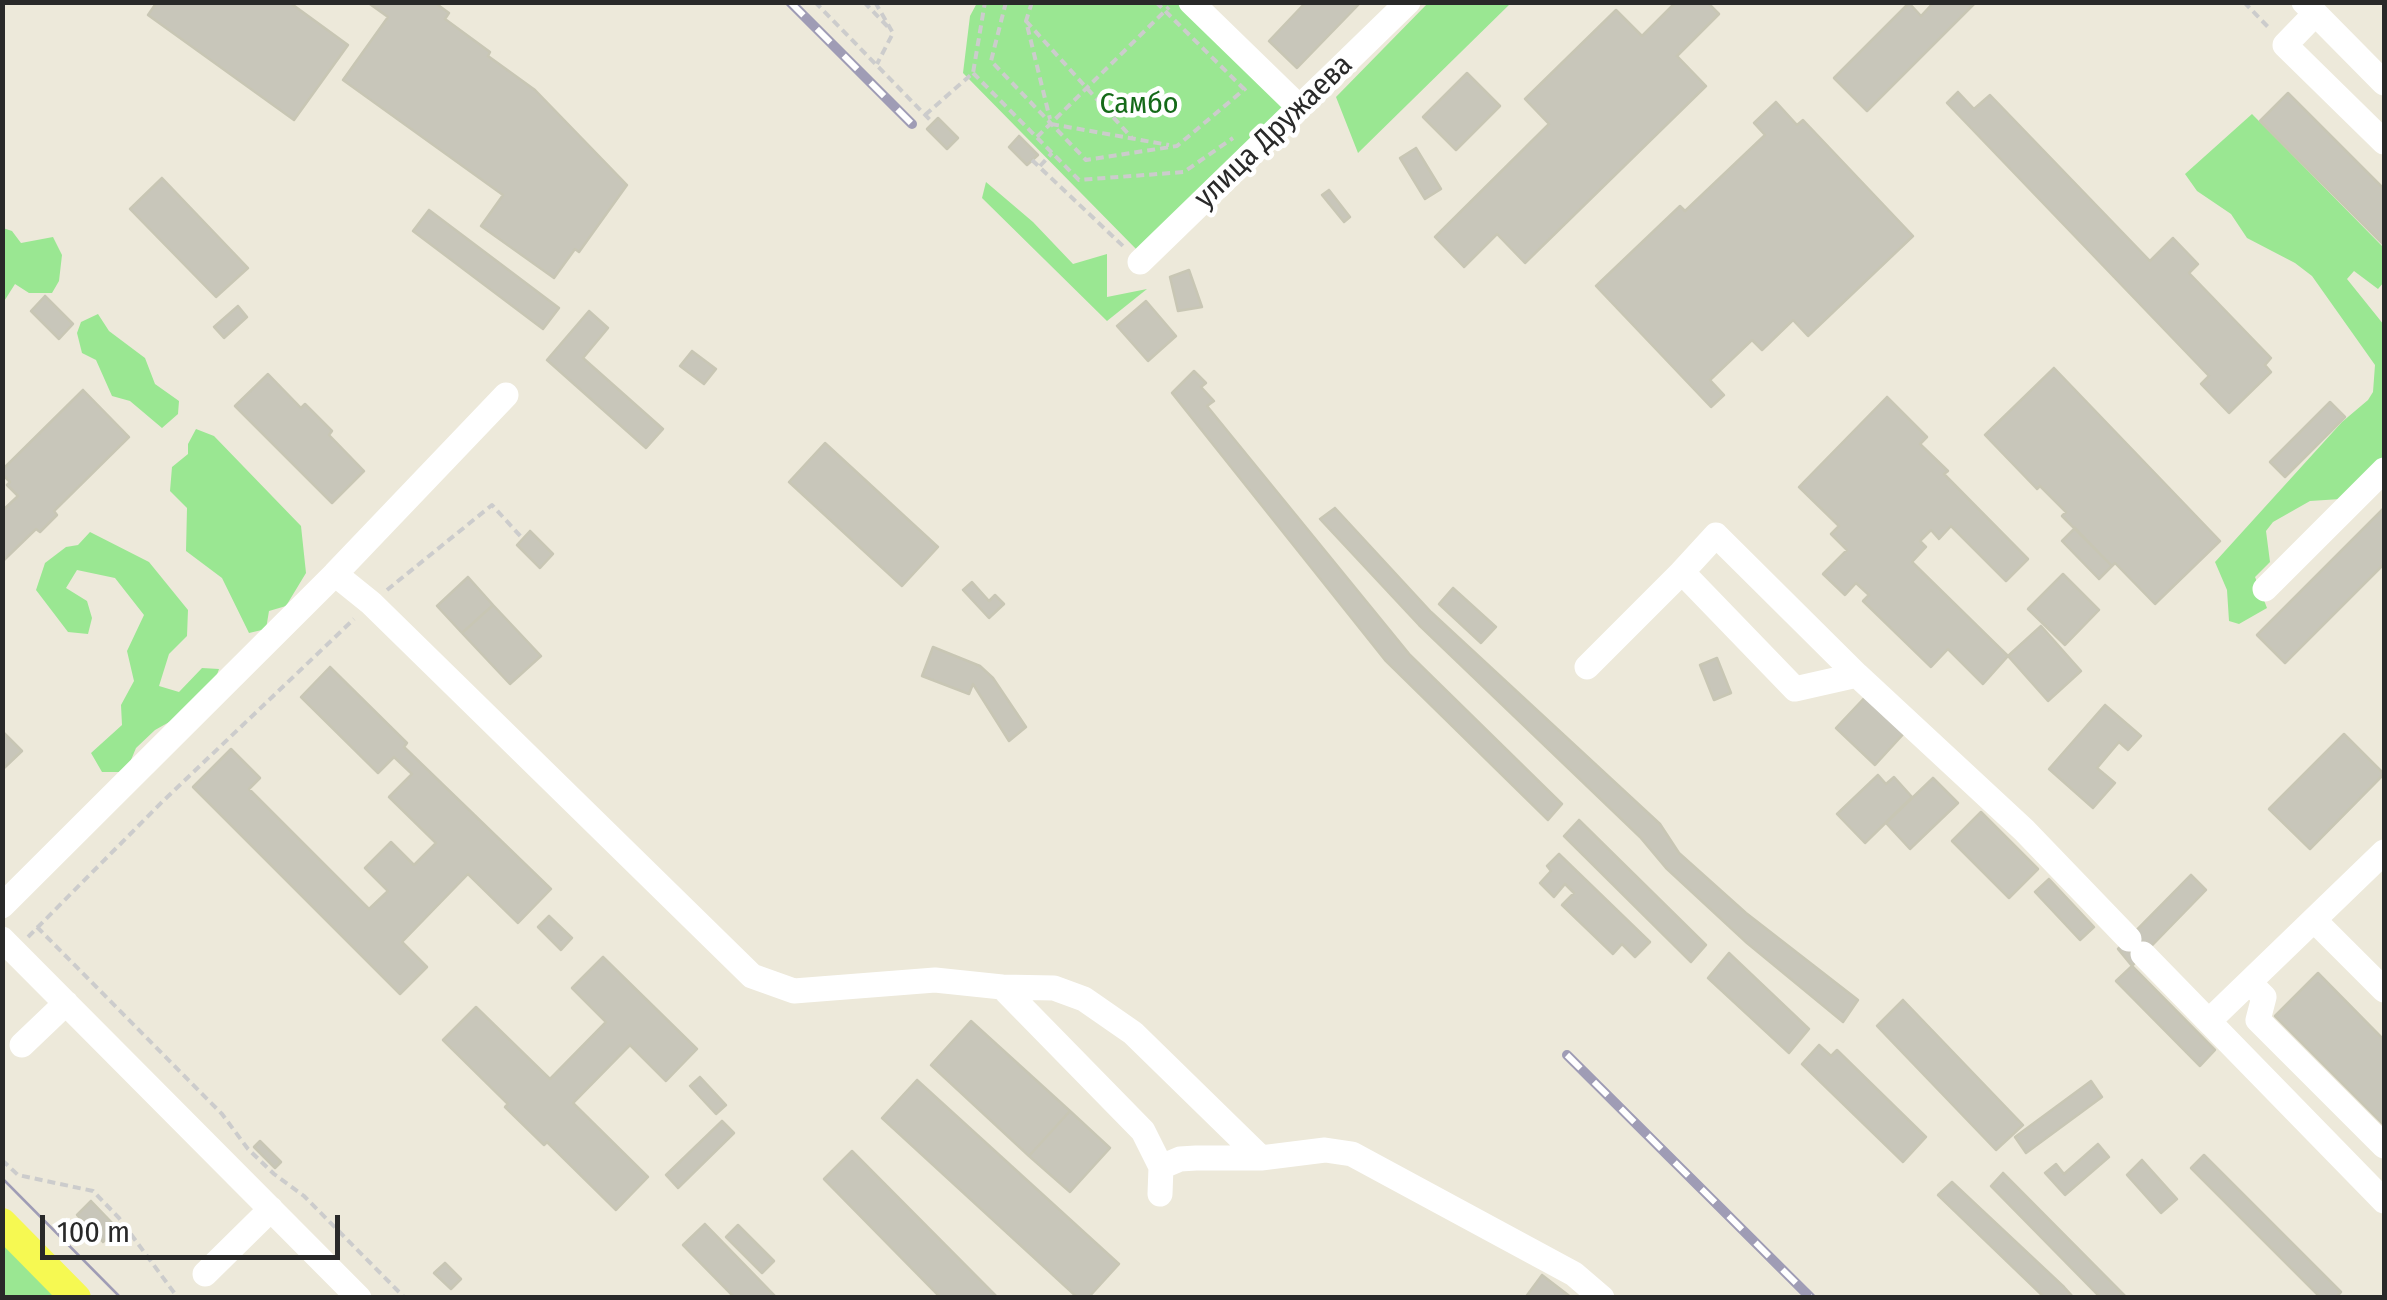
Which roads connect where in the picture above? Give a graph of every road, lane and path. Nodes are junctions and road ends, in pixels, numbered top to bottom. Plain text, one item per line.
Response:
1 (815, 2) edge
2 (864, 2) edge
3 (875, 2) edge
4 (985, 2) edge
5 (1006, 2) edge
6 (1032, 2) edge
7 (1156, 2) edge
8 (1174, 2) edge
9 (1191, 2) edge
10 (1408, 2) edge
11 (2244, 2) edge
12 (2309, 8) edge
13 (1165, 12) junction
14 (1026, 21) junction
15 (893, 32) junction
16 (2285, 45) junction
17 (876, 65) junction
18 (973, 72) junction
19 (1268, 76) junction
20 (2384, 83) edge
21 (1087, 89) junction
22 (1244, 89) junction
23 (1299, 107) junction
24 (925, 115) junction
25 (933, 123) dead end
26 (1051, 124) junction
27 (1238, 135) dead end
28 (1037, 137) junction
29 (1132, 138) junction
30 (2384, 142) edge
31 (1176, 146) junction
32 (1052, 153) junction
33 (1032, 160) dead end
34 (1040, 166) junction
35 (1140, 262) joint
36 (506, 395) dead end
37 (2384, 470) edge
38 (523, 538) dead end
39 (1682, 572) junction
40 (336, 574) junction
41 (2265, 590) dead end
42 (372, 603) junction
43 (1587, 666) dead end
44 (1857, 675) junction
45 (2384, 852) edge
46 (2, 906) edge
47 (2315, 921) junction
48 (37, 928) junction
49 (8, 945) edge
50 (2250, 982) junction
51 (1002, 987) junction
52 (2384, 990) edge
53 (66, 1003) junction
54 (2208, 1022) junction
55 (22, 1046) dead end
56 (2384, 1146) edge
57 (1261, 1158) junction
58 (2, 1160) edge
59 (1161, 1166) junction
60 (1160, 1194) dead end
61 (2384, 1202) edge
62 (271, 1209) junction
63 (2, 1224) edge
64 (205, 1274) dead end
65 (76, 1298) edge
66 (178, 1298) edge
67 (359, 1298) edge
68 (405, 1298) edge
69 (1602, 1298) edge

1 - 17 path
2 - 15 path
3 - 15 path
4 - 18 path
5 - 26 path
6 - 14 path
7 - 13 path
8 - 13 path
9 - 19 street
10 - 23 street, улица Дружаева
11 - 16 path
12 - 16 street
12 - 20 street
13 - 21 path
13 - 22 path
14 - 21 path
14 - 26 path
15 - 17 path
16 - 30 street
17 - 24 path
18 - 24 path
18 - 28 path
19 - 22 path
19 - 23 street
21 - 26 path
21 - 29 path
22 - 31 path
23 - 35 street, улица Дружаева
24 - 25 path
26 - 28 path
26 - 29 path
26 - 31 path
27 - 32 path
28 - 32 path
29 - 31 path
32 - 34 path
33 - 34 path
34 - 35 path
36 - 40 street
37 - 41 street
38 - 42 path
39 - 43 street
39 - 44 street
39 - 44 street
40 - 42 street
40 - 46 street
42 - 48 path
42 - 51 street
44 - 54 street
45 - 47 street
47 - 50 street
47 - 52 street
48 - 49 path
48 - 68 path
49 - 53 street
50 - 54 street
50 - 56 street
51 - 57 street
51 - 59 street
53 - 55 street
53 - 62 street
54 - 61 street
57 - 59 street
57 - 69 street
58 - 66 path
59 - 60 street
62 - 64 street
62 - 67 street
63 - 65 main road

